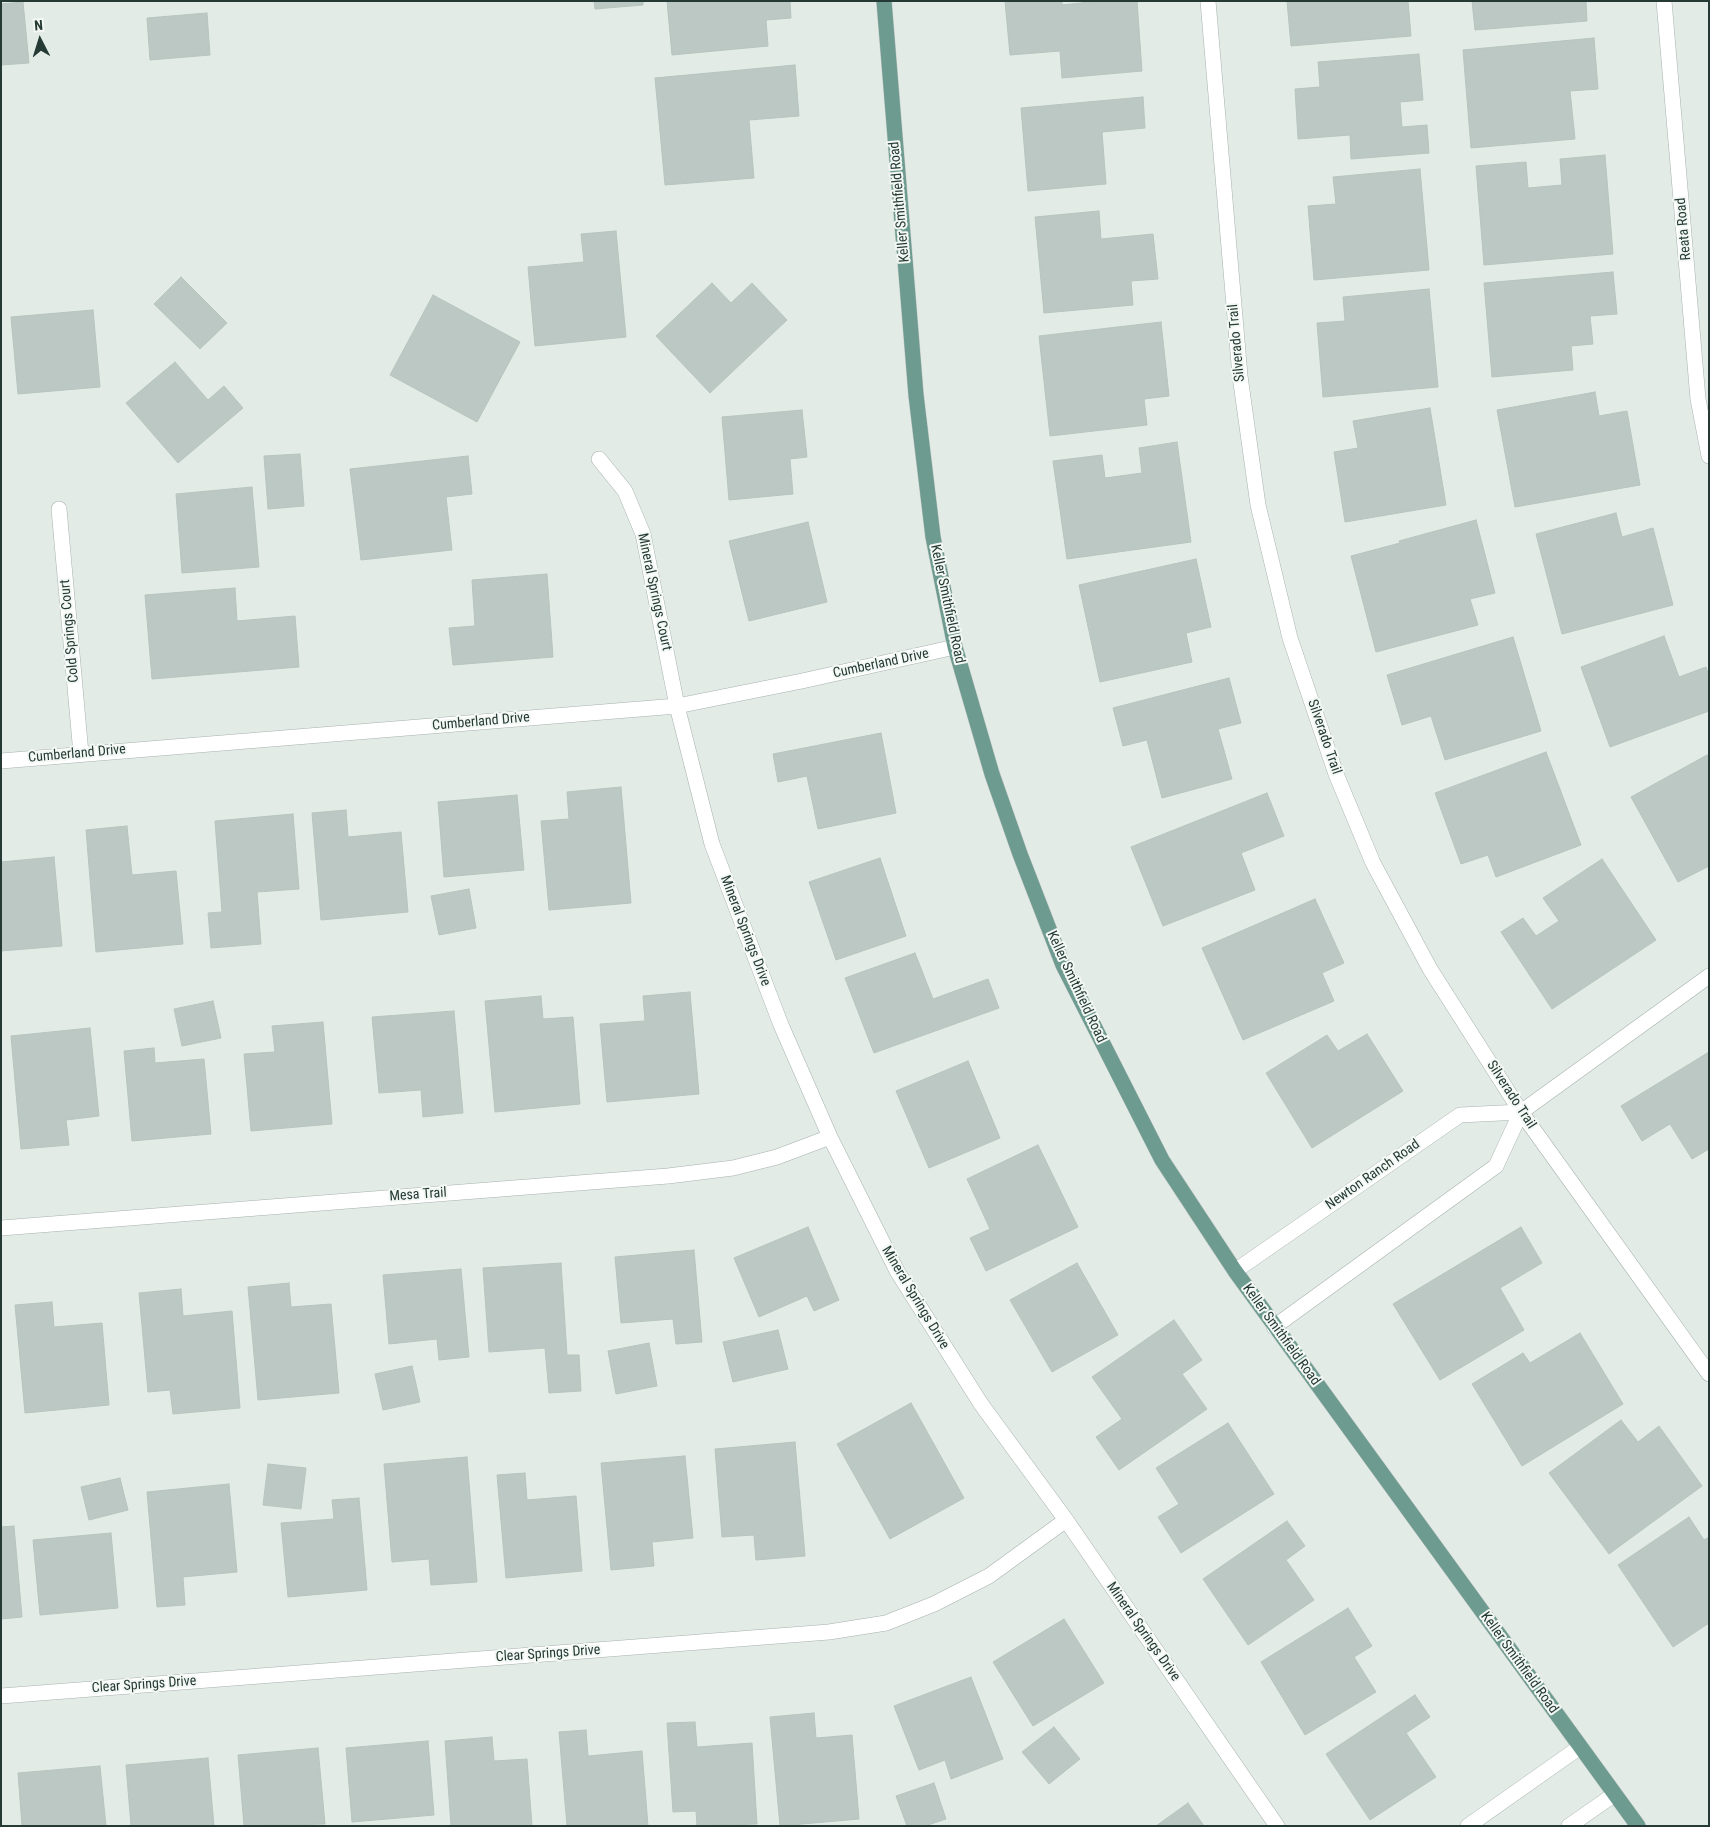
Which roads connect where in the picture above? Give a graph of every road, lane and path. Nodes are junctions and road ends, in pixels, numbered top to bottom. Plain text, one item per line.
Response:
1 (884, 1) edge
2 (1208, 1) edge
3 (1664, 1) edge
4 (1704, 399) edge
5 (1709, 456) edge
6 (599, 459) dead end
7 (59, 509) dead end
8 (955, 647) junction
9 (677, 706) junction
10 (81, 754) junction
11 (1, 760) edge
12 (1709, 976) edge
13 (1521, 1112) junction
14 (830, 1137) junction
15 (1, 1228) edge
16 (1235, 1271) junction
17 (1274, 1327) junction
18 (1709, 1374) edge
19 (1066, 1520) junction
20 (1, 1696) edge
21 (1580, 1747) junction
22 (1615, 1794) junction
23 (1277, 1826) edge
24 (1468, 1826) edge
25 (1569, 1826) edge
26 (1638, 1826) edge

1 - 8 main road, Keller Smithfield Road
2 - 13 street, Silverado Trail
3 - 4 street, Reata Road
4 - 5 street, Reata Road
6 - 9 street, Mineral Springs Court
7 - 10 street, Cold Springs Court
8 - 9 street, Cumberland Drive
8 - 16 main road, Keller Smithfield Road
9 - 10 street, Cumberland Drive
9 - 14 street, Mineral Springs Drive
10 - 11 street, Cumberland Drive
12 - 13 street
13 - 16 street, Newton Ranch Road
13 - 17 street
13 - 18 street, Silverado Trail
14 - 15 street, Mesa Trail
14 - 19 street, Mineral Springs Drive
16 - 17 main road, Keller Smithfield Road
17 - 21 main road, Keller Smithfield Road
19 - 20 street, Clear Springs Drive
19 - 23 street, Mineral Springs Drive
21 - 22 main road, Keller Smithfield Road
21 - 24 street
22 - 25 street
22 - 26 main road, Keller Smithfield Road

